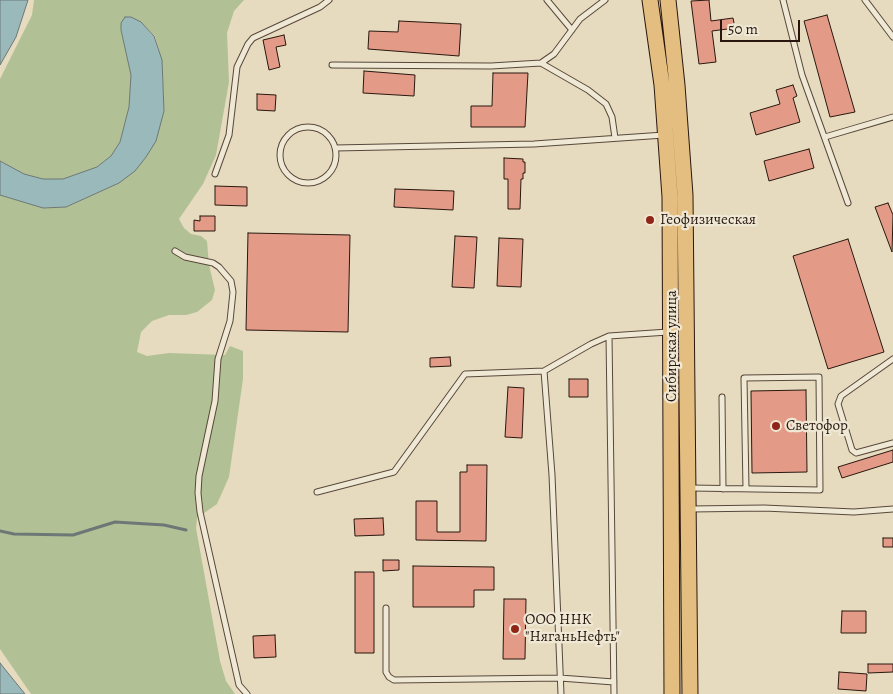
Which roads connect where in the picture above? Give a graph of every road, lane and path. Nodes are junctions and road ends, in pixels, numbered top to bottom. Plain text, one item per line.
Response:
1 (328, 0) edge
2 (547, 0) edge
3 (605, 0) edge
4 (650, 0) edge
5 (668, 0) edge
6 (783, 0) edge
7 (865, 0) edge
8 (572, 30) junction
9 (893, 37) edge
10 (541, 63) junction
11 (332, 64) dead end
12 (893, 117) edge
13 (667, 134) junction
14 (825, 137) junction
15 (615, 138) junction
16 (335, 148) junction
17 (216, 174) dead end
18 (848, 203) dead end
19 (175, 251) dead end
20 (672, 332) junction
21 (609, 336) junction
22 (893, 359) edge
23 (544, 371) junction
24 (722, 397) dead end
25 (893, 443) edge
26 (688, 488) junction
27 (723, 489) junction
28 (746, 489) junction
29 (317, 492) dead end
30 (688, 509) junction
31 (893, 509) edge
32 (386, 608) dead end
33 (560, 678) junction
34 (614, 682) junction
35 (247, 694) edge
36 (561, 694) edge
37 (614, 694) edge
38 (672, 694) edge
39 (690, 694) edge

1 - 17 lane
2 - 8 lane
3 - 8 lane
4 - 13 main road, Сибирская улица
5 - 26 main road, Сибирская улица
6 - 14 lane
7 - 9 lane
8 - 10 lane
10 - 11 lane
10 - 15 lane
12 - 14 lane
13 - 15 lane
13 - 20 main road, Сибирская улица
14 - 18 lane
15 - 16 lane
16 - 16 lane
19 - 35 lane
20 - 21 lane
20 - 38 main road, Сибирская улица
21 - 23 lane
21 - 34 lane
22 - 25 lane
23 - 29 lane
23 - 33 lane
24 - 27 lane
26 - 27 lane
26 - 30 main road, Сибирская улица
27 - 28 lane
28 - 28 lane
30 - 31 lane
30 - 39 main road, Сибирская улица
32 - 33 lane
33 - 34 lane
33 - 36 lane
34 - 37 lane

